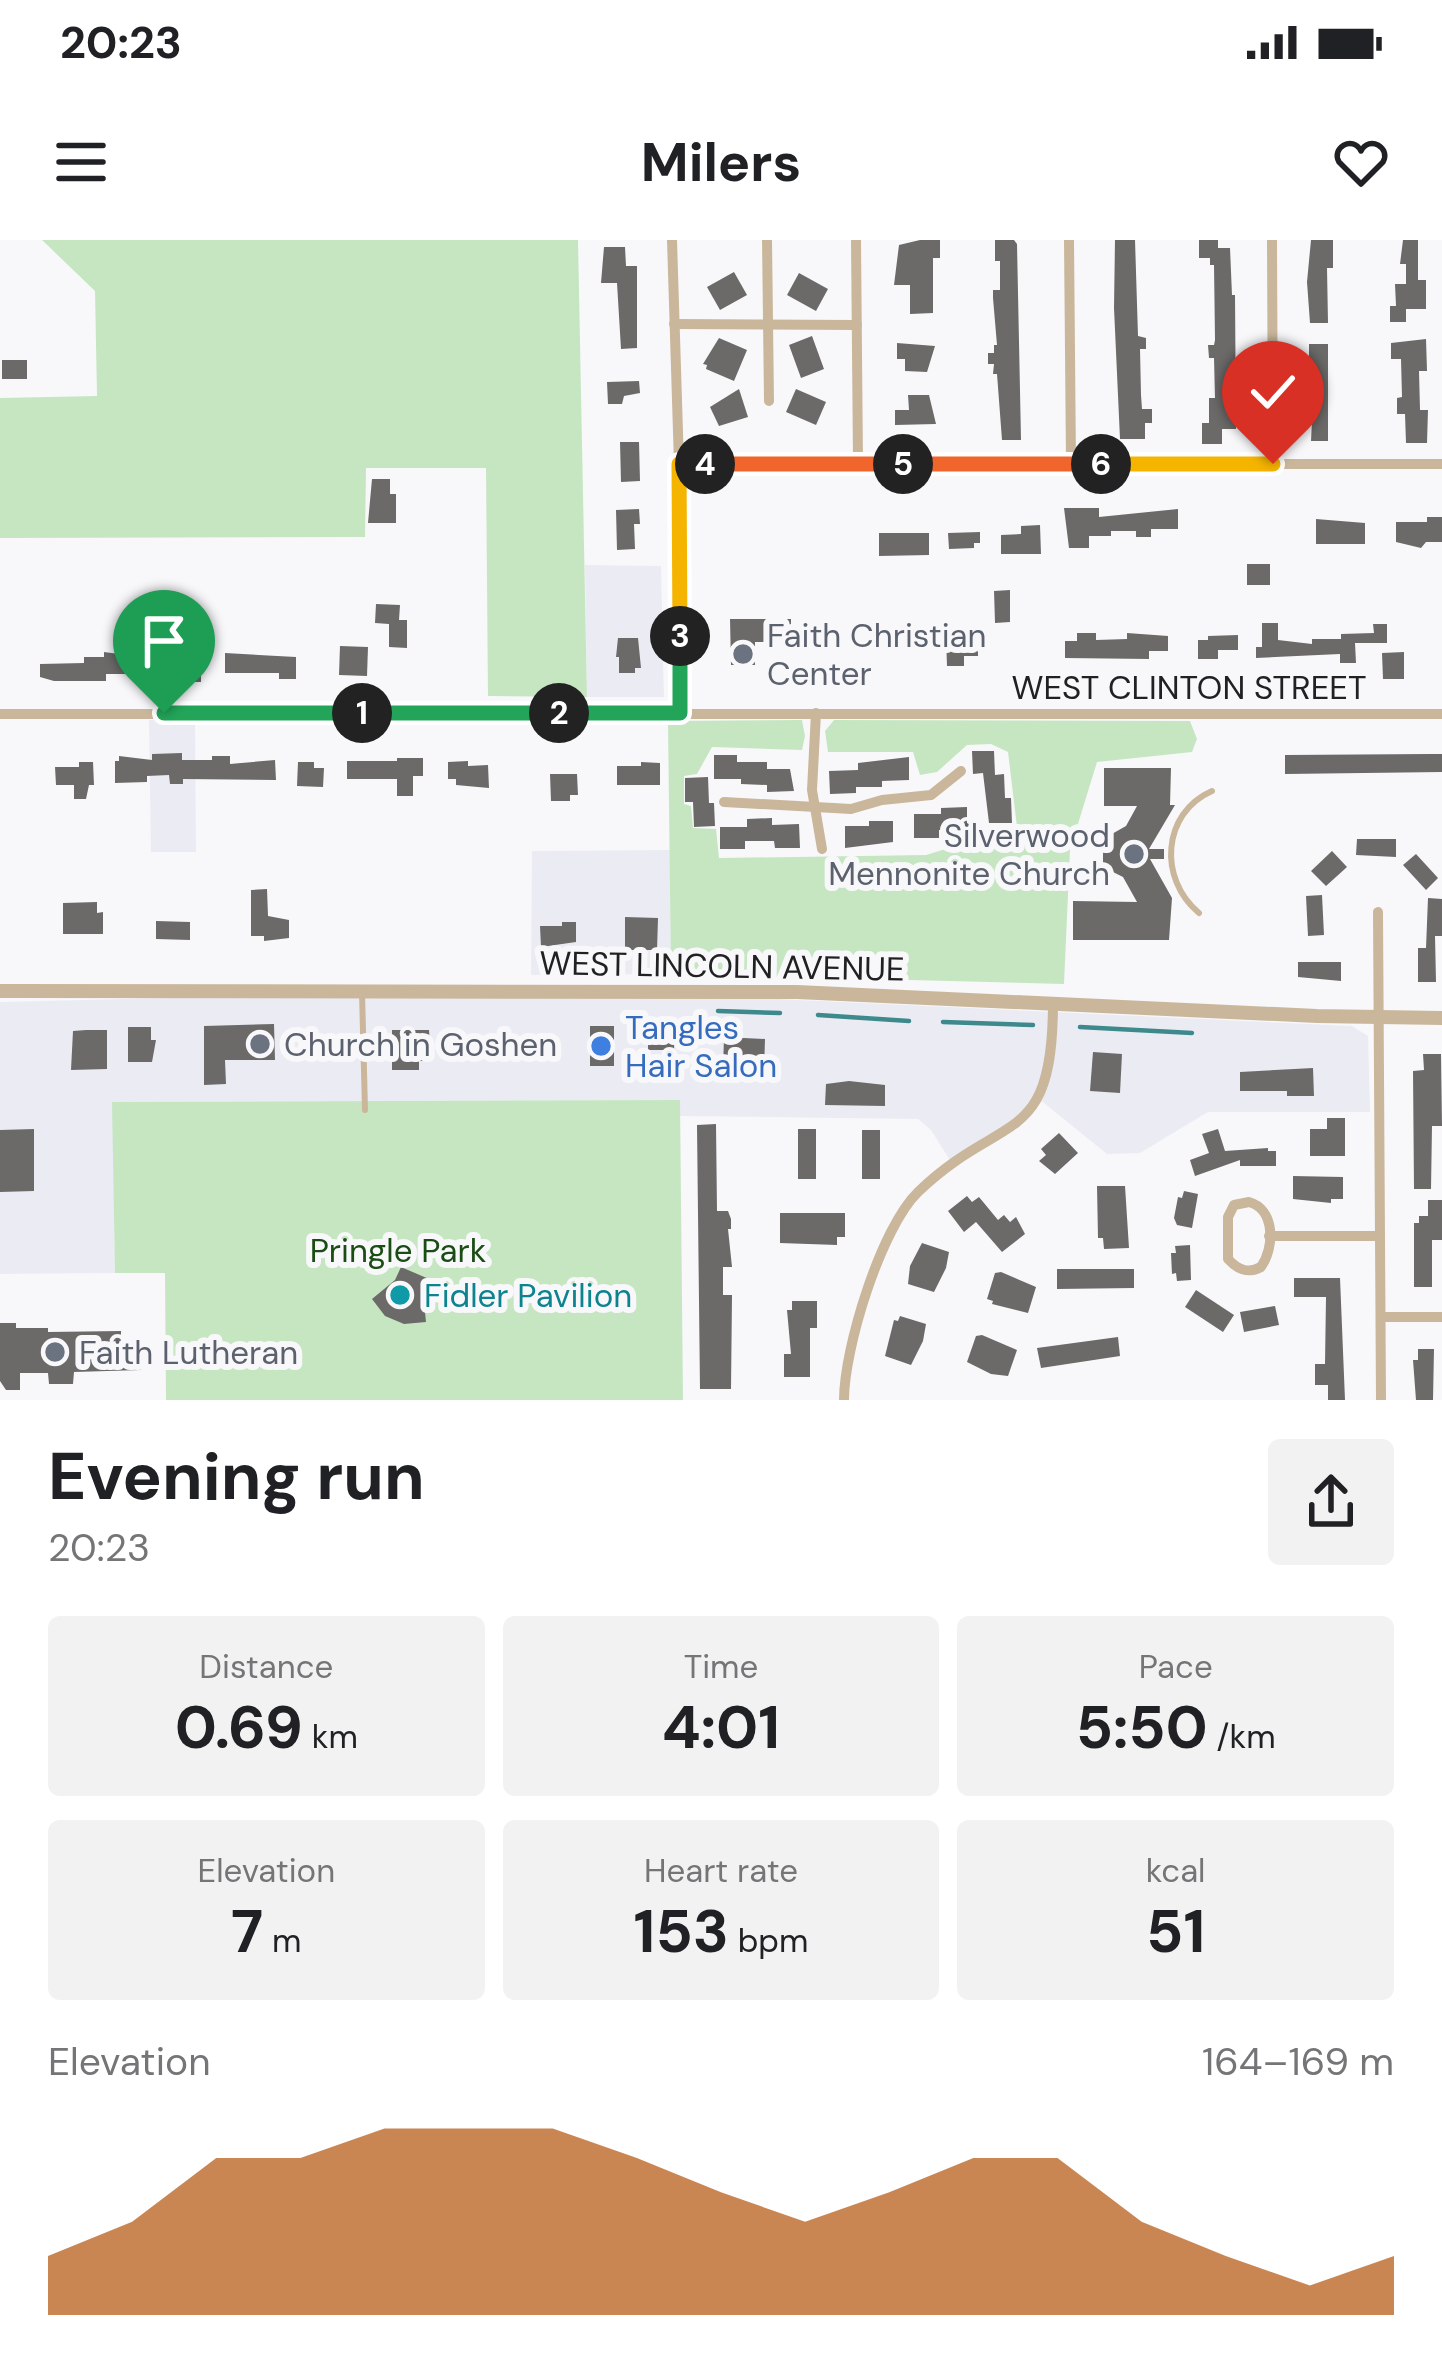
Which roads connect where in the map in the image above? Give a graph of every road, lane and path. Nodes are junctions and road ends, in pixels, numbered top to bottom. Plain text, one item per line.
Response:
1 (672, 240) edge
2 (767, 240) edge
3 (856, 240) edge
4 (1069, 240) edge
5 (1272, 240) edge
6 (674, 324) junction
7 (768, 325) junction
8 (857, 325) junction
9 (769, 401) dead end
10 (679, 464) junction
11 (858, 464) junction
12 (1071, 464) junction
13 (1273, 464) junction
14 (1442, 464) edge
15 (680, 713) junction
16 (816, 713) junction
17 (0, 714) edge
18 (1442, 714) edge
19 (961, 771) dead end
20 (1212, 791) dead end
21 (724, 802) dead end
22 (815, 809) junction
23 (821, 849) dead end
24 (1378, 912) dead end
25 (1199, 913) dead end
26 (362, 988) junction
27 (0, 991) edge
28 (1053, 1002) junction
29 (1378, 1018) junction
30 (1442, 1018) edge
31 (365, 1110) dead end
32 (1269, 1236) junction
33 (1380, 1236) junction
34 (1442, 1317) edge
35 (1382, 1318) junction
36 (844, 1400) edge
37 (1381, 1400) edge

1 - 6 street
2 - 7 street
3 - 8 street
4 - 12 street
5 - 13 street
6 - 7 street
6 - 10 street
7 - 8 street
7 - 9 street
8 - 11 street
10 - 11 street
10 - 15 street
11 - 12 street
12 - 13 street
13 - 14 street
15 - 16 street, WEST CLINTON STREET
15 - 17 street, WEST CLINTON STREET
16 - 18 street, WEST CLINTON STREET
16 - 22 street
19 - 22 street
20 - 25 lane
21 - 22 street
22 - 23 street
24 - 29 street
26 - 27 street, WEST LINCOLN AVENUE
26 - 28 street, WEST LINCOLN AVENUE
26 - 31 lane
28 - 29 street, WEST LINCOLN AVENUE
28 - 36 street
29 - 30 street, WEST LINCOLN AVENUE
29 - 33 street
32 - 32 street
32 - 33 street
33 - 35 street
34 - 35 street
35 - 37 street

